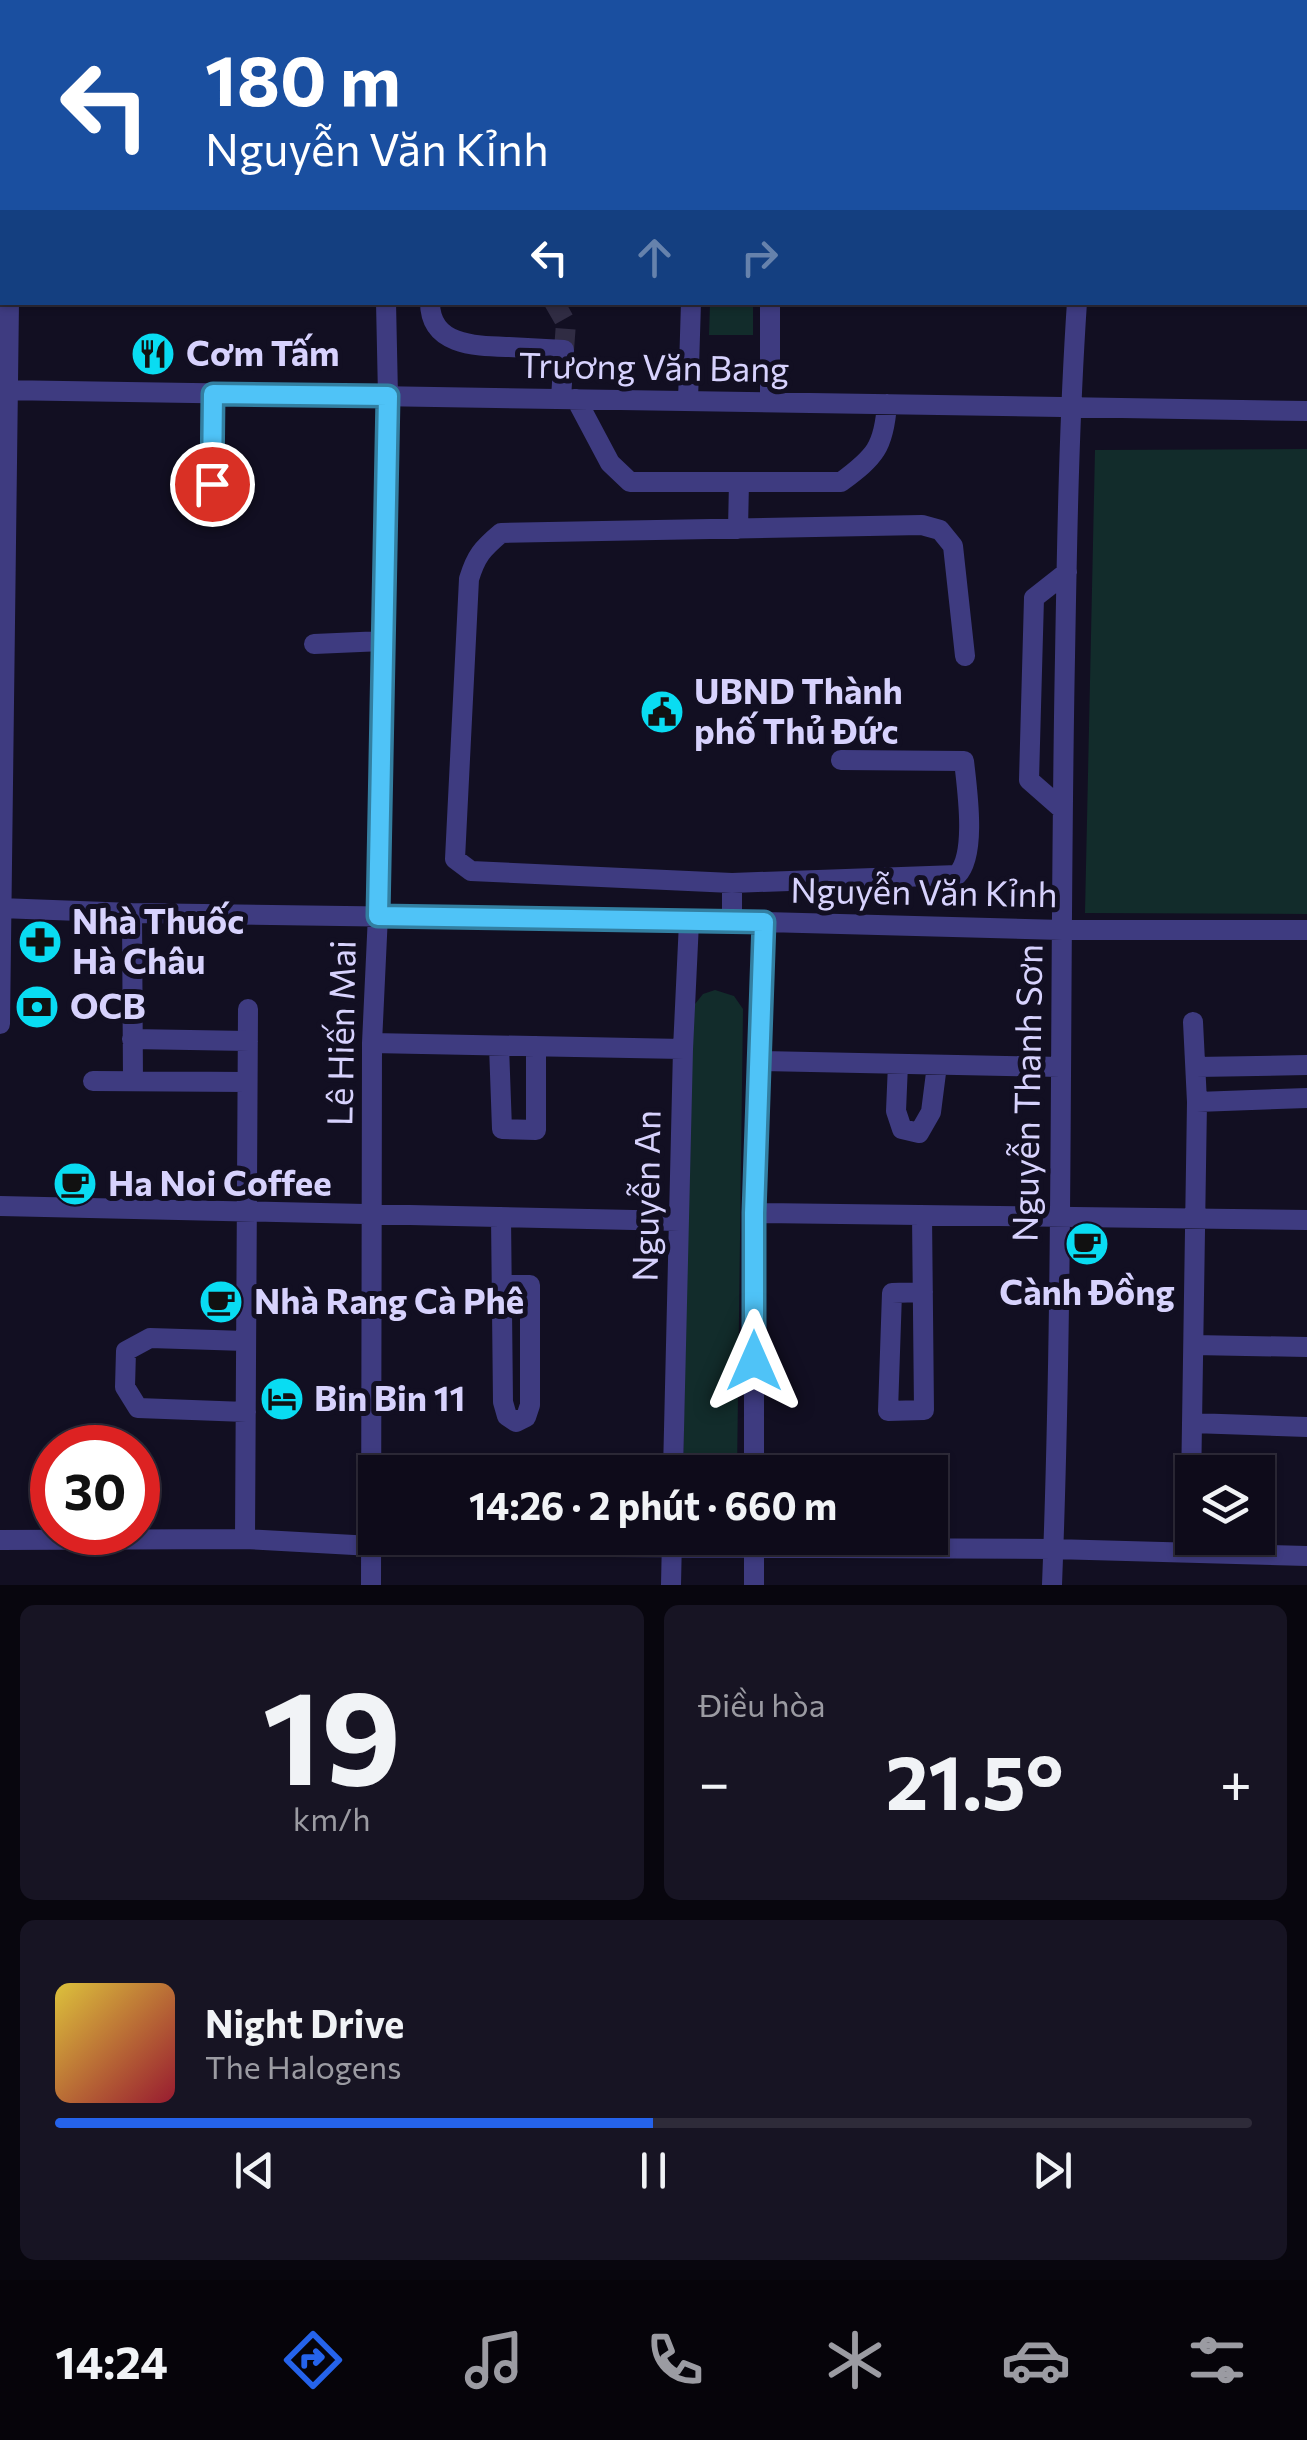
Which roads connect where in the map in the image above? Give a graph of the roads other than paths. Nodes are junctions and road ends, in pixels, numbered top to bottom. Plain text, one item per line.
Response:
1 (10, 305) edge
2 (386, 305) edge
3 (430, 305) edge
4 (691, 305) edge
5 (770, 305) edge
6 (1077, 305) edge
7 (4, 390) edge
8 (213, 394) junction
9 (388, 396) junction
10 (569, 399) junction
11 (688, 401) junction
12 (770, 402) junction
13 (886, 404) junction
14 (1070, 407) junction
15 (1307, 411) edge
16 (738, 482) junction
17 (212, 508) dead end
18 (738, 529) junction
19 (3, 552) edge
20 (1066, 572) junction
21 (383, 641) junction
22 (314, 644) dead end
23 (966, 656) dead end
24 (841, 760) dead end
25 (1062, 809) junction
26 (732, 883) junction
27 (1, 908) edge
28 (132, 913) junction
29 (378, 916) junction
30 (688, 922) junction
31 (732, 922) junction
32 (764, 922) junction
33 (1062, 930) junction
34 (1307, 930) edge
35 (248, 1010) dead end
36 (1193, 1022) dead end
37 (0, 1024) edge
38 (132, 1039) junction
39 (248, 1040) junction
40 (372, 1043) junction
41 (499, 1046) junction
42 (536, 1046) junction
43 (683, 1050) junction
44 (761, 1061) junction
45 (898, 1064) junction
46 (937, 1065) junction
47 (1307, 1065) edge
48 (1060, 1067) junction
49 (1196, 1067) junction
50 (93, 1081) dead end
51 (133, 1081) junction
52 (247, 1082) junction
53 (1307, 1098) edge
54 (1197, 1102) junction
55 (0, 1206) edge
56 (247, 1211) junction
57 (754, 1213) junction
58 (372, 1214) junction
59 (922, 1215) junction
60 (501, 1217) junction
61 (1060, 1217) junction
62 (1194, 1218) junction
63 (679, 1220) junction
64 (1307, 1220) edge
65 (502, 1285) junction
66 (923, 1292) junction
67 (246, 1340) junction
68 (1194, 1345) junction
69 (1307, 1346) edge
70 (246, 1412) junction
71 (1192, 1423) junction
72 (1307, 1428) edge
73 (372, 1455) edge
74 (673, 1455) edge
75 (754, 1455) edge
76 (1192, 1455) edge
77 (245, 1539) junction
78 (0, 1540) edge
79 (358, 1545) edge
80 (948, 1548) edge
81 (1053, 1550) junction
82 (1175, 1553) edge
83 (372, 1555) edge
84 (672, 1555) edge
85 (754, 1555) edge
86 (1268, 1555) edge
87 (1307, 1556) edge
88 (372, 1585) edge
89 (671, 1585) edge
90 (754, 1585) edge
91 (1052, 1585) edge

1 - 7 street
2 - 9 street, Lê Hiến Mai
3 - 10 street
4 - 11 street
5 - 12 street
6 - 14 street, Nguyễn Thanh Sơn
7 - 8 street, Trương Văn Bang
7 - 19 street
8 - 9 street, Trương Văn Bang
8 - 17 street
9 - 10 street, Trương Văn Bang
9 - 21 street, Lê Hiến Mai
10 - 11 street, Trương Văn Bang
10 - 16 street
11 - 12 street, Trương Văn Bang
12 - 13 street, Trương Văn Bang
13 - 14 street, Trương Văn Bang
13 - 16 street
14 - 15 street, Trương Văn Bang
14 - 20 street, Nguyễn Thanh Sơn
16 - 18 street
18 - 23 street
18 - 26 street
19 - 27 street
20 - 25 street, Nguyễn Thanh Sơn
20 - 25 street
21 - 22 street
21 - 29 street, Lê Hiến Mai
24 - 26 street
25 - 33 street, Nguyễn Thanh Sơn
26 - 31 street
27 - 28 street, Nguyễn Văn Kỉnh
27 - 37 street
28 - 29 street, Nguyễn Văn Kỉnh
28 - 38 street
29 - 30 street, Nguyễn Văn Kỉnh
29 - 40 street, Lê Hiến Mai
30 - 31 street, Nguyễn Văn Kỉnh
30 - 43 street, Nguyễn An
31 - 32 street, Nguyễn Văn Kỉnh
32 - 33 street, Nguyễn Văn Kỉnh
32 - 44 street
33 - 34 street, Nguyễn Văn Kỉnh
33 - 48 street, Nguyễn Thanh Sơn
35 - 39 street
36 - 49 street
38 - 39 street
38 - 51 street
39 - 52 street
40 - 41 street
40 - 58 street, Lê Hiến Mai
41 - 42 street
41 - 42 street
42 - 43 street
43 - 63 street, Nguyễn An
44 - 45 street
44 - 57 street
45 - 46 street
45 - 46 street
46 - 48 street
47 - 49 street
48 - 61 street, Nguyễn Thanh Sơn
49 - 54 street
50 - 51 street
51 - 52 street
52 - 56 street
53 - 54 street
54 - 62 street
55 - 56 street
56 - 58 street
56 - 67 street
57 - 59 street
57 - 75 street
58 - 60 street
58 - 73 street, Lê Hiến Mai
59 - 61 street
59 - 66 street
60 - 63 street
60 - 65 street
61 - 62 street
61 - 81 street, Nguyễn Thanh Sơn
62 - 64 street
62 - 68 street
63 - 74 street, Nguyễn An
65 - 65 street
66 - 66 street
67 - 70 street
67 - 70 street
68 - 69 street
68 - 71 street
70 - 77 street
71 - 72 street
71 - 76 street
77 - 78 street
77 - 79 street
80 - 81 street
81 - 82 street
81 - 91 street, Nguyễn Thanh Sơn
83 - 88 street, Lê Hiến Mai
84 - 89 street
85 - 90 street
86 - 87 street

